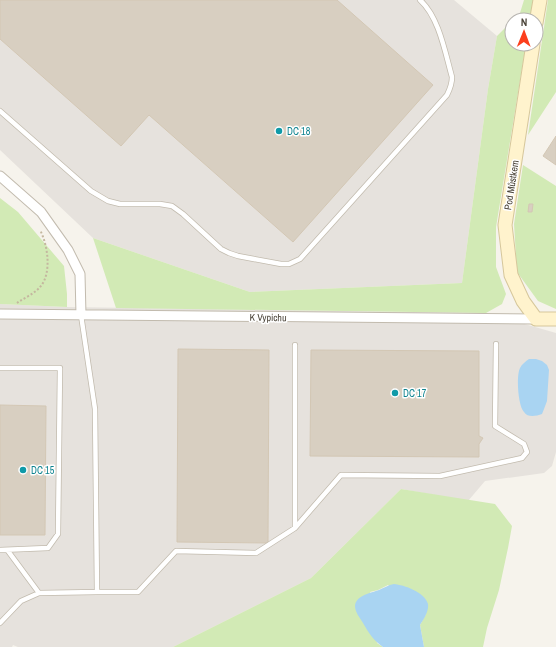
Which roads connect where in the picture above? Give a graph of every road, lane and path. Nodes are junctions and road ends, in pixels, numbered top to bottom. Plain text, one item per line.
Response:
1 (420, 0) edge
2 (540, 0) edge
3 (538, 12) edge
4 (532, 52) edge
5 (0, 111) edge
6 (0, 176) edge
7 (38, 226) dead end
8 (14, 306) dead end
9 (0, 314) edge
10 (81, 315) junction
11 (536, 319) junction
12 (556, 319) edge
13 (496, 344) dead end
14 (295, 345) dead end
15 (0, 368) edge
16 (295, 528) junction
17 (0, 550) edge
18 (8, 551) junction
19 (97, 592) junction
20 (39, 593) junction
21 (0, 623) edge

1 - 5 lane
2 - 3 street
4 - 11 street, Pod Můstkem
6 - 10 street
7 - 8 path
9 - 10 street, K Vypichu
10 - 11 street, K Vypichu
10 - 19 lane
11 - 12 street
13 - 16 lane
14 - 16 lane
15 - 18 lane
16 - 19 lane
17 - 18 lane
18 - 20 lane
19 - 20 lane
20 - 21 lane

